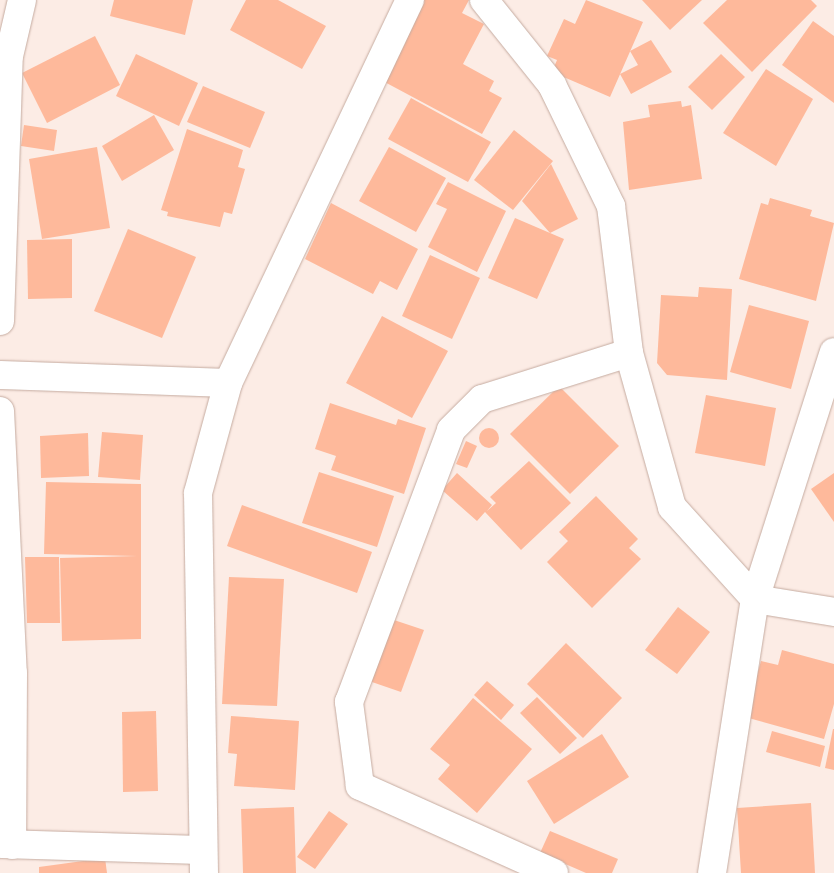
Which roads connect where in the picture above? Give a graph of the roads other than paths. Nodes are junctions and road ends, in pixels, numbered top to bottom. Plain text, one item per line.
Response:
1 (22, 0) edge
2 (410, 0) edge
3 (484, 0) edge
4 (0, 321) edge
5 (834, 352) edge
6 (629, 353) junction
7 (0, 376) edge
8 (228, 383) junction
9 (0, 411) edge
10 (755, 599) junction
11 (834, 612) edge
12 (6, 844) edge
13 (204, 862) edge
14 (554, 873) edge
15 (712, 873) edge

1 - 4 street
2 - 8 street
3 - 6 street
5 - 10 street
6 - 10 street
6 - 14 street
7 - 8 street
8 - 13 street
9 - 12 street
10 - 11 street
10 - 15 street
12 - 13 street

